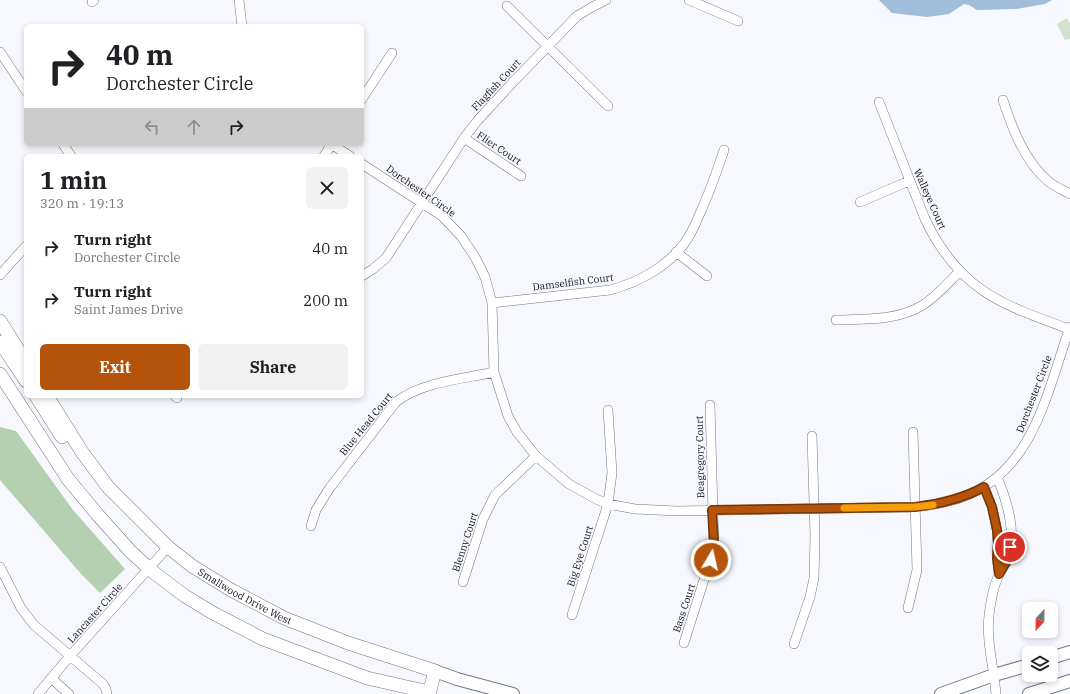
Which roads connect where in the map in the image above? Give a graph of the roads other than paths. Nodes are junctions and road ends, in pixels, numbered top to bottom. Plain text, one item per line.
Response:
1 (239, 0) edge
2 (606, 0) edge
3 (689, 0) edge
4 (507, 6) dead end
5 (738, 21) dead end
6 (242, 24) edge
7 (548, 46) junction
8 (0, 52) edge
9 (392, 53) dead end
10 (24, 88) edge
11 (364, 96) edge
12 (1003, 100) dead end
13 (879, 102) dead end
14 (608, 106) dead end
15 (464, 138) junction
16 (334, 146) edge
17 (724, 150) dead end
18 (347, 154) edge
19 (364, 165) edge
20 (521, 176) dead end
21 (909, 181) junction
22 (1070, 194) edge
23 (421, 202) junction
24 (860, 202) dead end
25 (24, 248) edge
26 (676, 252) junction
27 (959, 272) junction
28 (0, 274) edge
29 (364, 275) edge
30 (707, 276) dead end
31 (492, 303) junction
32 (836, 320) dead end
33 (0, 321) edge
34 (1070, 328) edge
35 (0, 342) edge
36 (24, 359) edge
37 (494, 372) junction
38 (0, 374) edge
39 (24, 378) edge
40 (37, 398) edge
41 (48, 398) edge
42 (710, 404) dead end
43 (608, 410) dead end
44 (913, 432) dead end
45 (812, 436) dead end
46 (536, 456) junction
47 (997, 477) junction
48 (108, 487) junction
49 (984, 487) junction
50 (608, 504) junction
51 (915, 507) junction
52 (813, 508) junction
53 (712, 510) junction
54 (311, 526) dead end
55 (168, 547) junction
56 (0, 567) edge
57 (149, 568) junction
58 (999, 574) junction
59 (2, 579) edge
60 (463, 582) dead end
61 (908, 608) dead end
62 (572, 615) dead end
63 (684, 643) dead end
64 (794, 644) dead end
65 (1070, 652) edge
66 (70, 656) junction
67 (1058, 656) edge
68 (1022, 667) edge
69 (435, 671) junction
70 (994, 675) junction
71 (51, 678) junction
72 (1070, 681) edge
73 (431, 693) edge
74 (38, 694) edge
75 (69, 694) edge
76 (107, 694) edge
77 (513, 694) edge
78 (941, 694) edge
79 (996, 694) edge
80 (1029, 694) edge

1 - 6 street
2 - 7 street, Flagfish Court
3 - 5 street
4 - 7 street
7 - 14 street
7 - 15 street, Flagfish Court
8 - 10 street
9 - 11 street
12 - 22 street
13 - 21 street, Walleye Court
15 - 20 street, Flier Court
15 - 23 street, Flagfish Court
16 - 18 street
17 - 26 street, Damselfish Court
19 - 23 street, Dorchester Circle
21 - 24 street
21 - 27 street, Walleye Court
23 - 29 street, Flagfish Court
23 - 31 street, Dorchester Circle
25 - 28 street
26 - 30 street
26 - 31 street, Damselfish Court
27 - 32 street
27 - 34 street, Walleye Court
31 - 37 street, Dorchester Circle
33 - 36 main road
34 - 47 street, Dorchester Circle
35 - 39 main road
37 - 46 street, Dorchester Circle
37 - 54 street, Blue Head Court
38 - 57 main road
40 - 48 main road
41 - 48 main road, Smallwood Drive West
42 - 53 street, Beagregory Court
43 - 50 street, Big Eye Court
44 - 51 street
45 - 52 street
46 - 50 street, Dorchester Circle
46 - 60 street, Blenny Court
47 - 49 street, Dorchester Circle
47 - 58 street
48 - 55 main road, Smallwood Drive West
49 - 51 street, Dorchester Circle
49 - 58 street
50 - 53 street, Dorchester Circle
50 - 62 street, Big Eye Court
51 - 52 street, Dorchester Circle
51 - 61 street
52 - 53 street, Dorchester Circle
52 - 64 street
53 - 63 street, Bass Court
55 - 57 street, Lancaster Circle
55 - 69 main road, Smallwood Drive West
56 - 59 street
57 - 66 street, Lancaster Circle
57 - 73 main road
58 - 70 street
59 - 66 street
65 - 67 street
66 - 71 street, Lancaster Circle
66 - 76 street
68 - 70 street
69 - 73 main road
69 - 77 street, Smallwood Drive West
70 - 78 street
70 - 79 street
71 - 74 street, Lancaster Circle
71 - 75 street
72 - 80 street

